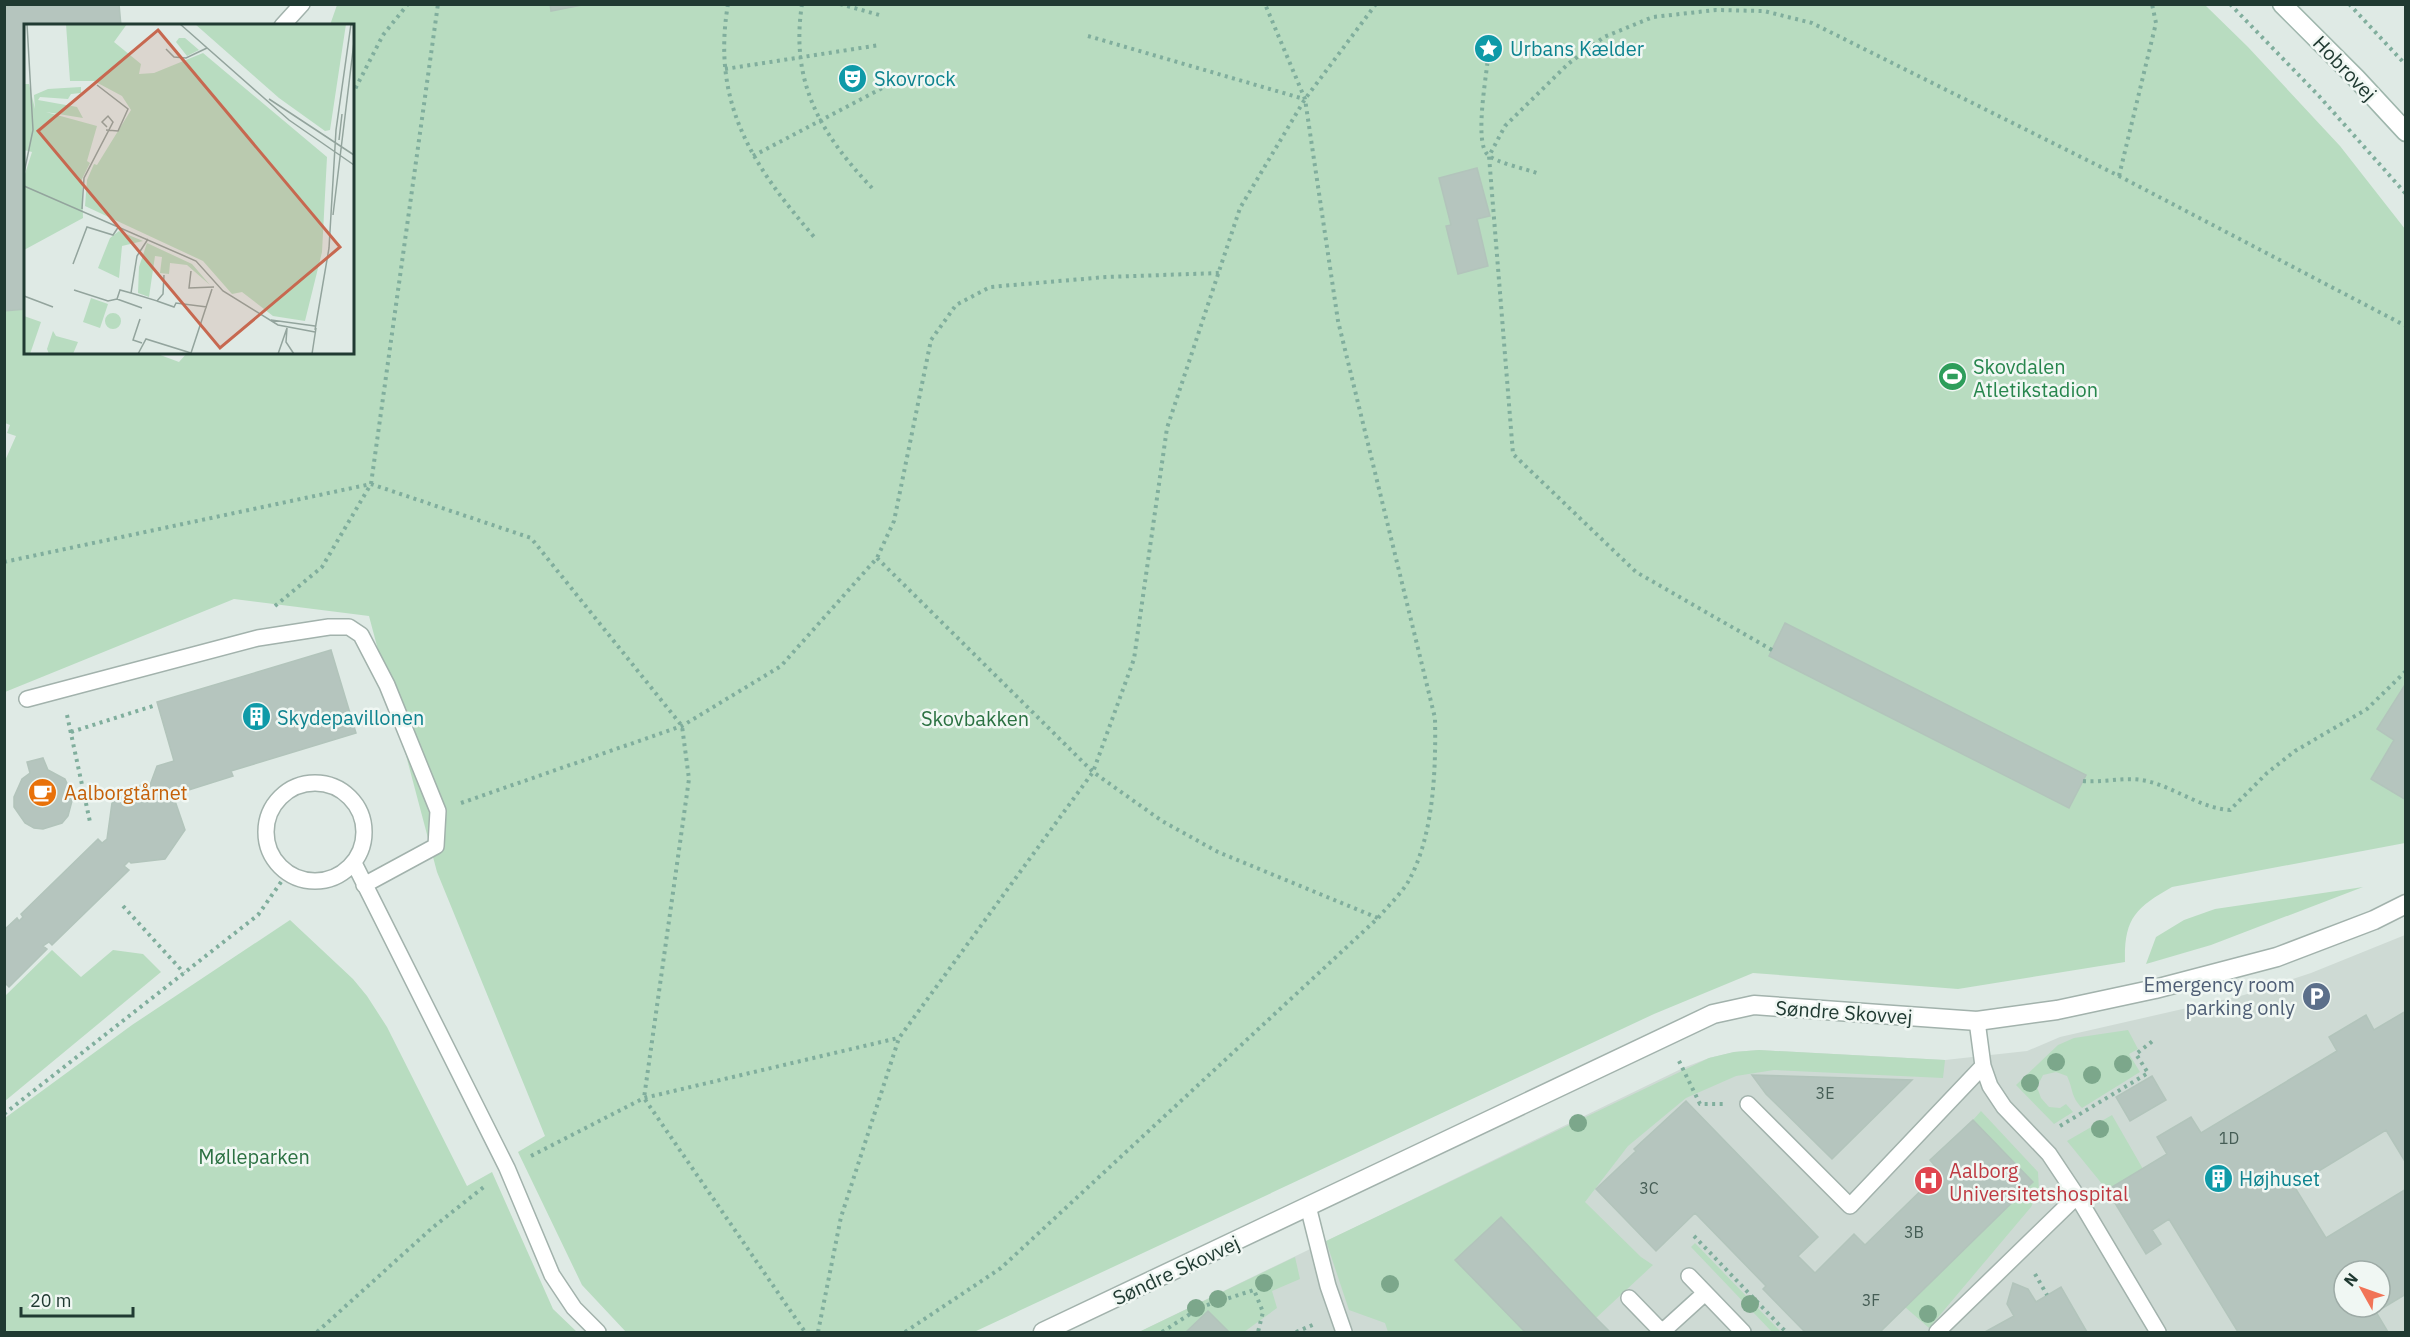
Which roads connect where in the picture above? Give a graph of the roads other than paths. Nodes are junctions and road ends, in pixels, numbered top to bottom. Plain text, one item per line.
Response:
1 (302, 4) edge
2 (2282, 4) edge
3 (284, 24) edge
4 (2406, 132) edge
5 (27, 699) dead end
6 (354, 863) junction
7 (364, 885) junction
8 (2406, 904) edge
9 (1977, 1021) junction
10 (1983, 1066) junction
11 (1748, 1104) dead end
12 (2077, 1196) junction
13 (1308, 1206) junction
14 (1689, 1276) dead end
15 (1705, 1293) junction
16 (1629, 1298) dead end
17 (1065, 1328) edge
18 (598, 1332) edge
19 (1043, 1332) edge
20 (1344, 1332) edge
21 (1662, 1332) edge
22 (1743, 1332) edge
23 (1937, 1332) edge
24 (2158, 1332) edge

1 - 3 lane
2 - 4 street, Hobrovej
5 - 7 lane
6 - 6 lane
6 - 7 lane
7 - 18 lane
8 - 9 street, Søndre Skovvej
9 - 10 lane
9 - 13 street, Søndre Skovvej
10 - 11 lane
10 - 12 lane
12 - 23 lane
12 - 24 lane
13 - 17 street, Søndre Skovvej
13 - 20 lane
14 - 15 lane
15 - 21 lane
15 - 22 lane
16 - 21 lane
17 - 19 street, Søndre Skovvej

